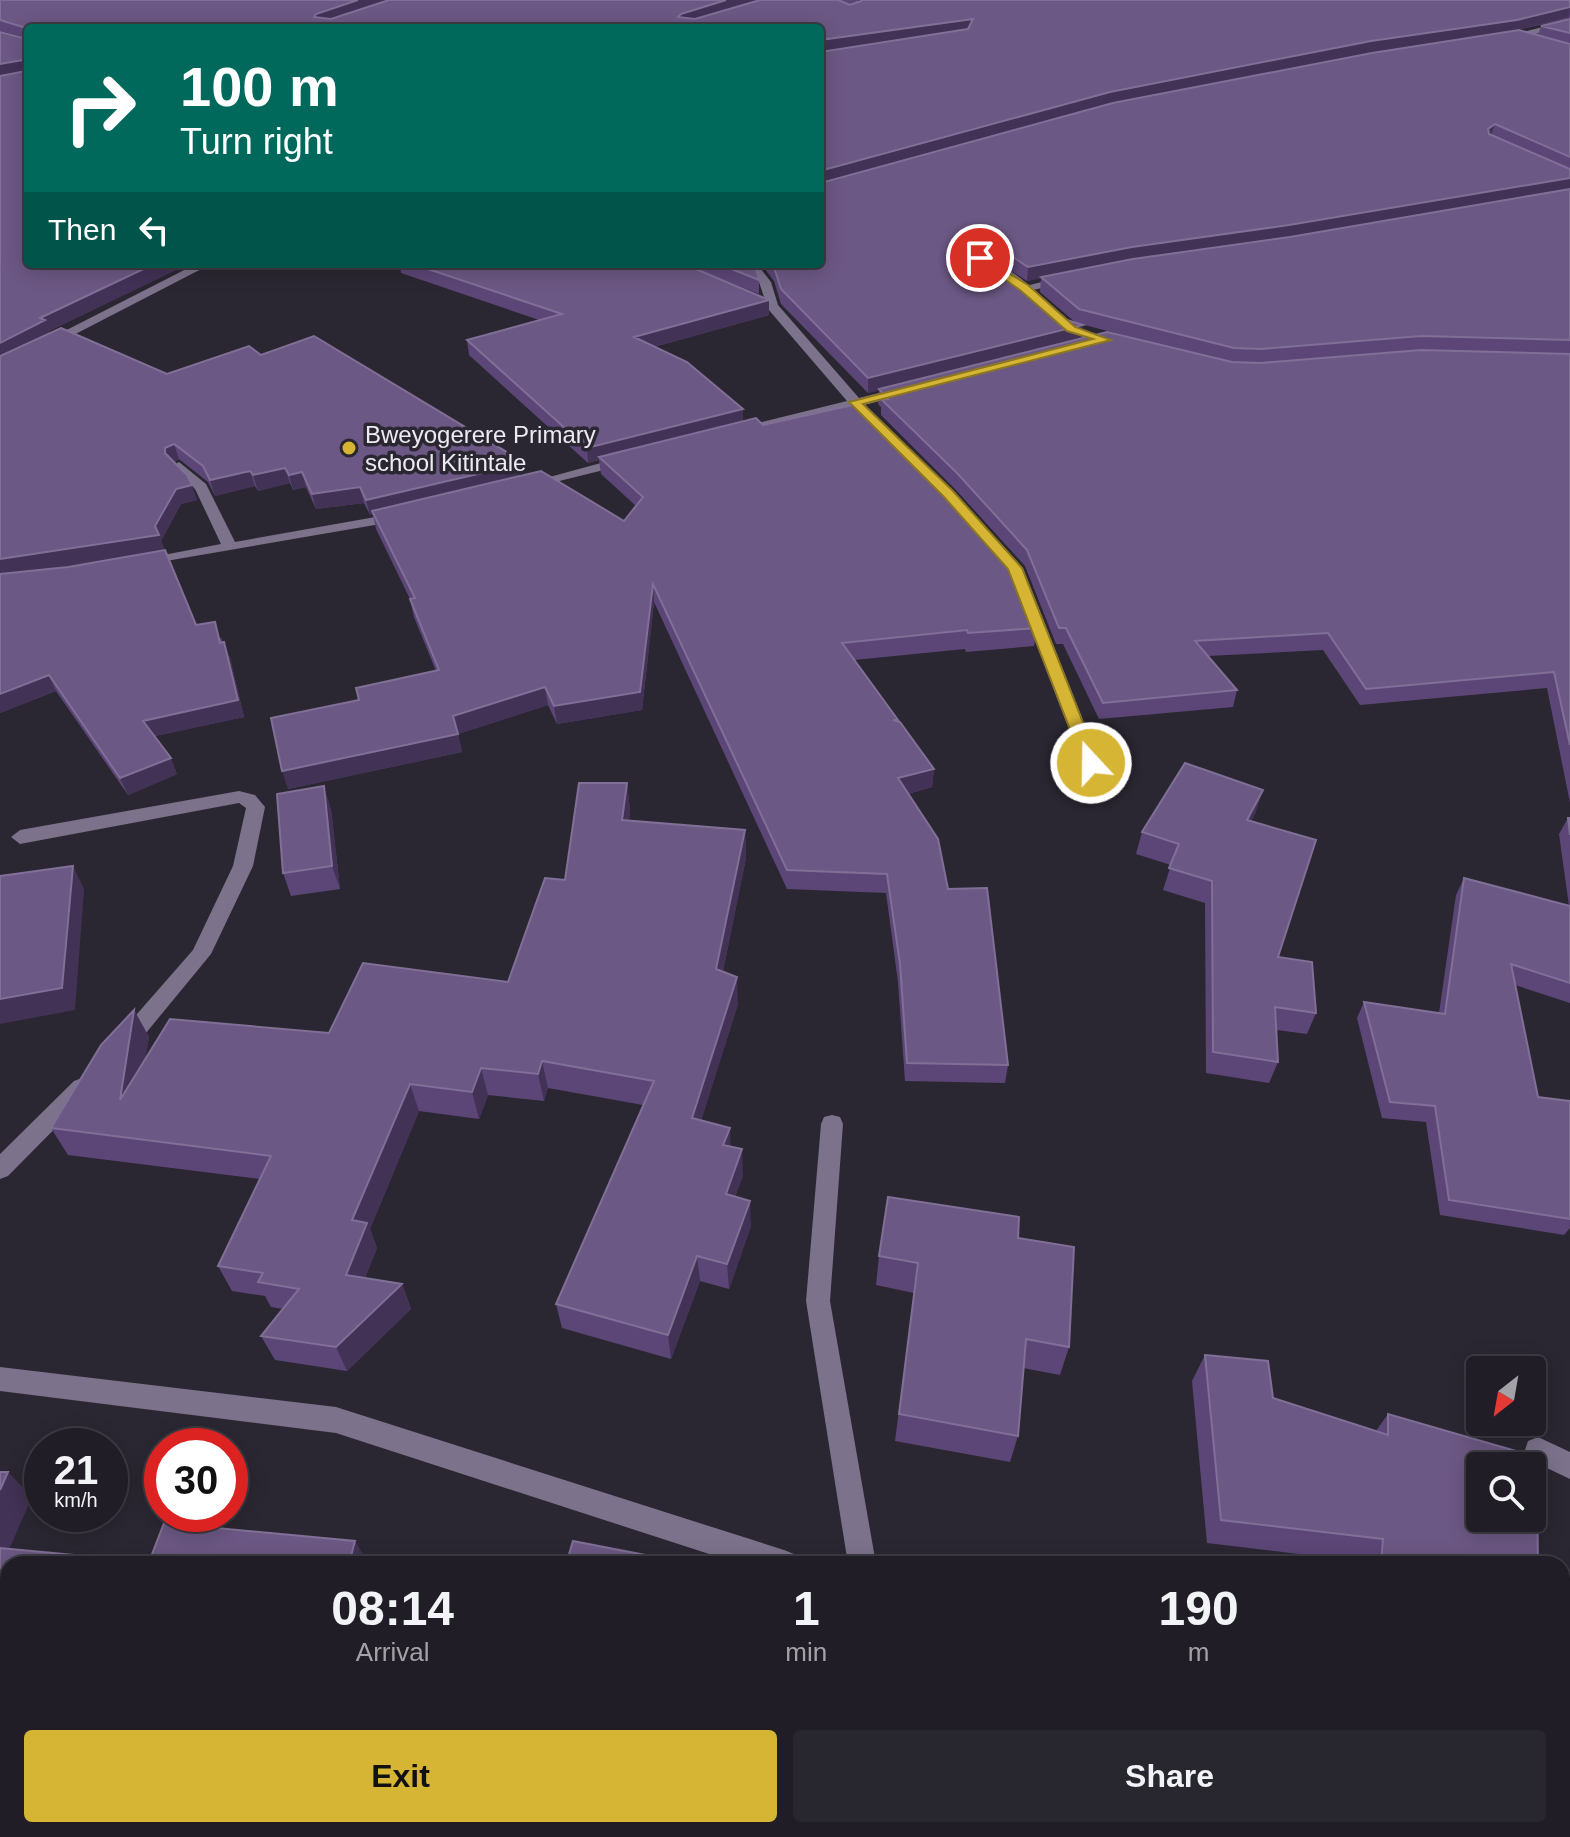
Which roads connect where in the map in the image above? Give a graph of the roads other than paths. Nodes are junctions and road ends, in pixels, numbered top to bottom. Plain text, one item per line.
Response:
1 (1570, 23) edge
2 (1514, 37) junction
3 (1492, 40) edge
4 (1537, 44) edge
5 (197, 268) edge
6 (754, 268) edge
7 (1085, 276) edge
8 (1036, 298) edge
9 (1048, 308) edge
10 (1076, 347) edge
11 (0, 369) edge
12 (911, 389) edge
13 (855, 402) junction
14 (876, 423) edge
15 (747, 430) edge
16 (638, 457) edge
17 (179, 466) edge
18 (515, 488) edge
19 (407, 516) edge
20 (986, 536) edge
21 (230, 547) junction
22 (121, 567) edge
23 (1091, 763) dead end
24 (20, 837) dead end
25 (832, 1124) dead end
26 (0, 1169) edge
27 (0, 1379) edge
28 (1538, 1450) dead end
29 (1570, 1466) edge
30 (759, 1556) edge
31 (861, 1556) edge

1 - 2 street
2 - 3 street
2 - 4 street
5 - 11 street
6 - 13 street
7 - 8 street
9 - 10 street
12 - 13 street
13 - 14 street
13 - 15 street
16 - 18 street
17 - 21 street
19 - 21 street
20 - 23 street
21 - 22 street
24 - 26 street
25 - 31 street
27 - 30 street
28 - 29 street

